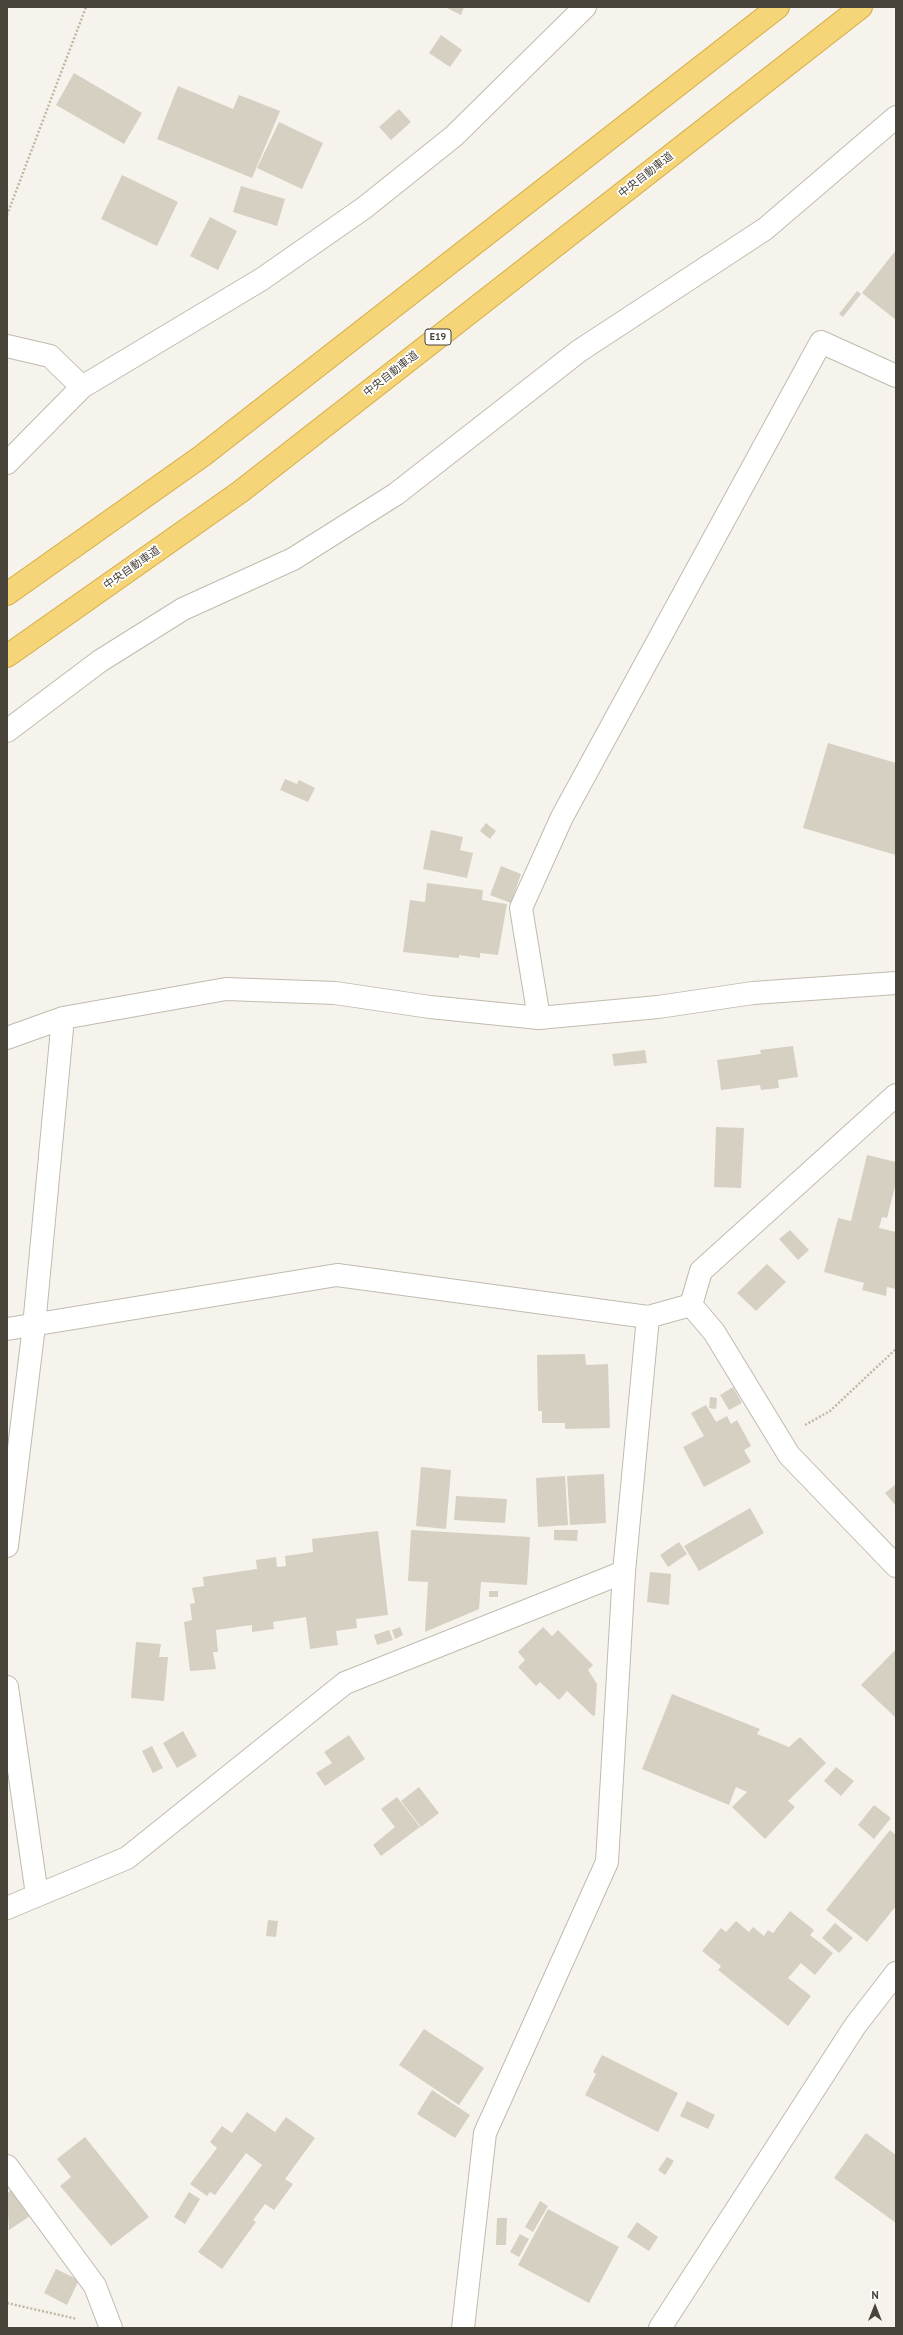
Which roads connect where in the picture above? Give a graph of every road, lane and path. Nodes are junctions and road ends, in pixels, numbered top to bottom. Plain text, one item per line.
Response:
1 (86, 7) edge
2 (778, 7) edge
3 (861, 7) edge
4 (578, 9) edge
5 (896, 117) edge
6 (7, 215) edge
7 (7, 346) edge
8 (896, 376) edge
9 (82, 387) junction
10 (7, 463) edge
11 (7, 594) edge
12 (7, 656) edge
13 (7, 731) edge
14 (896, 983) edge
15 (63, 1018) junction
16 (539, 1018) junction
17 (7, 1038) edge
18 (896, 1095) edge
19 (691, 1305) junction
20 (648, 1317) junction
21 (34, 1326) junction
22 (7, 1329) edge
23 (896, 1349) edge
24 (780, 1440) junction
25 (7, 1546) edge
26 (896, 1566) edge
27 (624, 1572) junction
28 (7, 1687) edge
29 (37, 1895) junction
30 (7, 1908) edge
31 (896, 1973) edge
32 (7, 2166) edge
33 (7, 2303) edge
34 (110, 2328) edge
35 (463, 2328) edge
36 (660, 2328) edge

1 - 6 path
2 - 11 highway
3 - 12 highway, 中央自動車道 / E19
4 - 9 street
5 - 13 street
7 - 9 street
8 - 16 street
9 - 10 street
14 - 16 street
15 - 16 street
15 - 17 street
15 - 21 street
18 - 19 street
19 - 20 street
19 - 24 street
20 - 21 street
20 - 27 street
21 - 22 street
21 - 25 street
23 - 24 path
24 - 26 street
27 - 29 street
27 - 35 street
28 - 29 street
29 - 30 street
31 - 36 street
32 - 34 street
33 - 34 path

